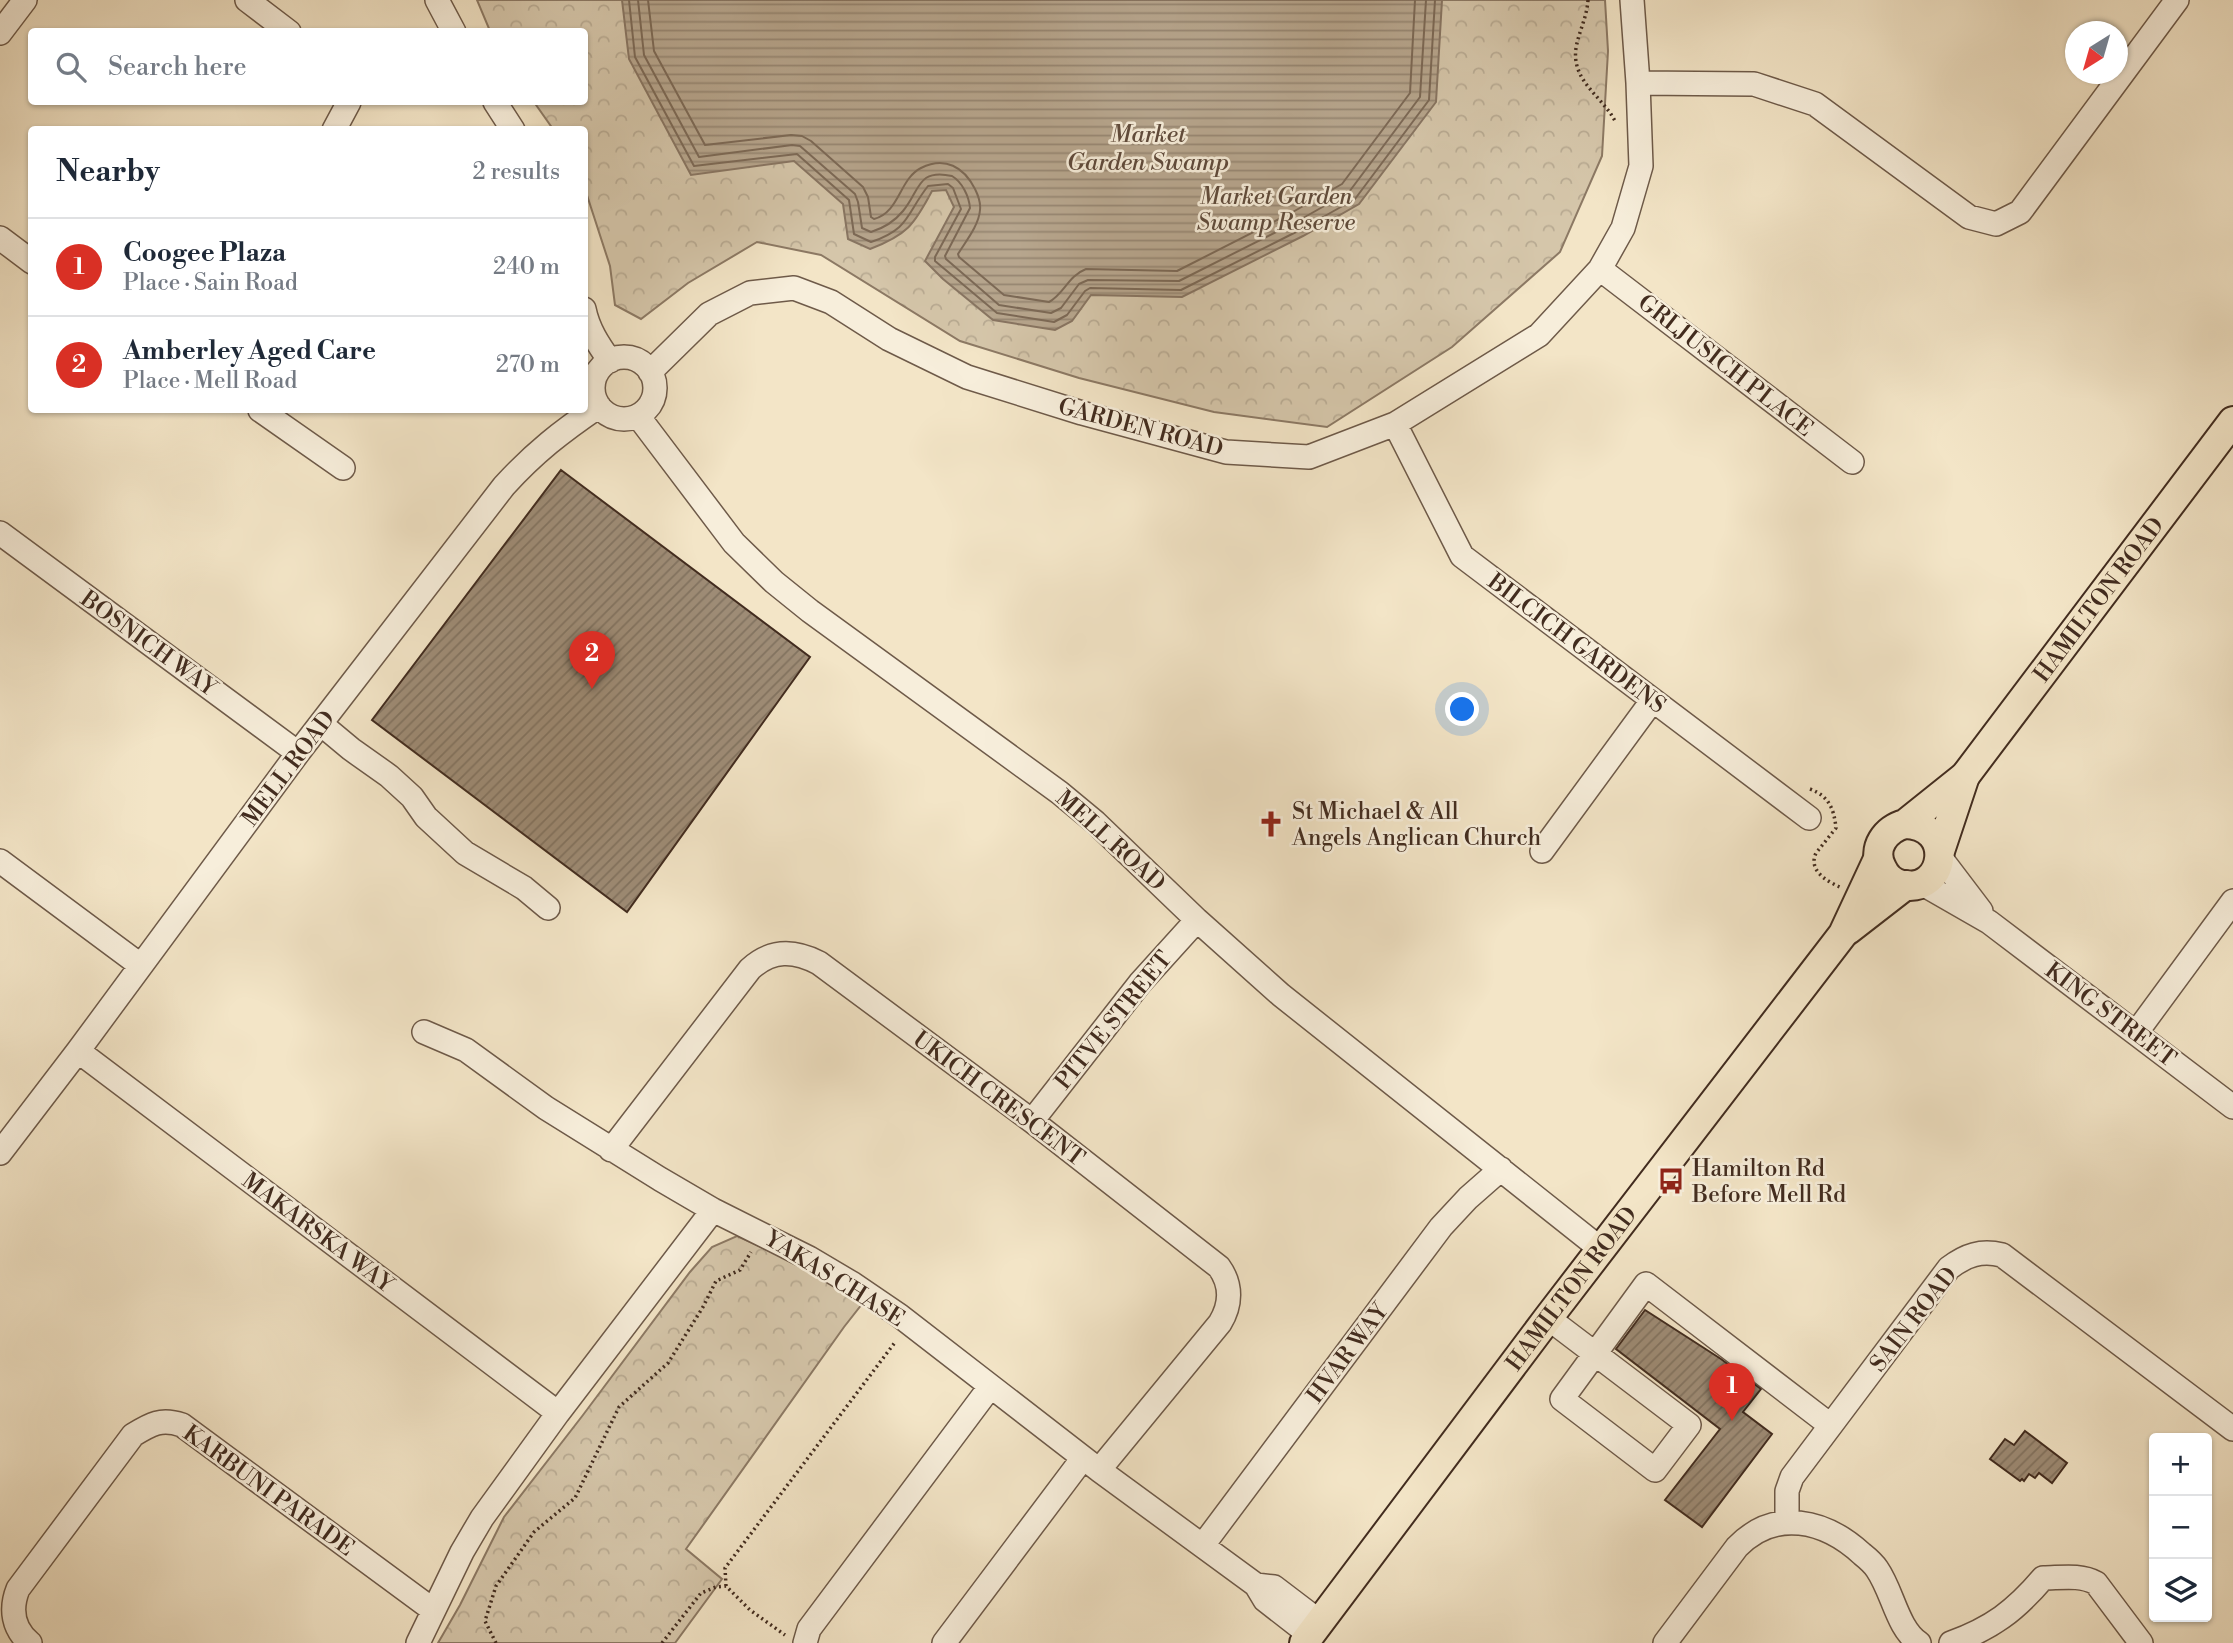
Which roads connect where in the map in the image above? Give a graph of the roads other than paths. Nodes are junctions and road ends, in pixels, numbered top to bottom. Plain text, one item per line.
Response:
1 (25, 0) edge
2 (247, 0) edge
3 (437, 0) edge
4 (1632, 0) edge
5 (2177, 0) edge
6 (284, 28) edge
7 (452, 28) edge
8 (0, 33) edge
9 (1638, 83) junction
10 (347, 105) edge
11 (497, 105) edge
12 (336, 126) edge
13 (510, 126) edge
14 (0, 238) edge
15 (28, 259) edge
16 (1600, 269) junction
17 (588, 325) edge
18 (610, 361) junction
19 (650, 373) junction
20 (598, 406) junction
21 (264, 413) edge
22 (588, 413) edge
23 (588, 413) edge
24 (638, 416) junction
25 (2233, 421) edge
26 (1395, 424) junction
27 (1852, 462) dead end
28 (344, 468) dead end
29 (0, 533) edge
30 (1652, 701) junction
31 (321, 724) junction
32 (298, 753) junction
33 (1965, 776) junction
34 (1809, 818) dead end
35 (1905, 824) junction
36 (1542, 851) dead end
37 (1940, 854) junction
38 (1878, 859) junction
39 (0, 862) edge
40 (1913, 884) junction
41 (2233, 901) edge
42 (548, 908) dead end
43 (1197, 920) junction
44 (1989, 922) junction
45 (1843, 934) junction
46 (140, 965) junction
47 (424, 1032) dead end
48 (2136, 1033) junction
49 (78, 1051) junction
50 (2233, 1107) edge
51 (1032, 1121) junction
52 (611, 1150) junction
53 (0, 1153) edge
54 (1501, 1169) junction
55 (713, 1210) junction
56 (1602, 1250) junction
57 (1548, 1318) junction
58 (1595, 1354) junction
59 (990, 1387) junction
60 (558, 1413) junction
61 (2229, 1419) edge
62 (1830, 1425) junction
63 (1091, 1464) junction
64 (1787, 1522) junction
65 (1203, 1545) junction
66 (433, 1610) junction
67 (1311, 1633) edge
68 (800, 1642) edge
69 (30, 1643) edge
70 (418, 1643) edge
71 (944, 1643) edge
72 (1665, 1643) edge
73 (1919, 1643) edge
74 (1951, 1643) edge
75 (2141, 1643) edge

1 - 8 street
2 - 6 street
3 - 7 street
4 - 9 street, GARDEN ROAD
5 - 9 street
9 - 16 street, GARDEN ROAD
10 - 12 street
11 - 13 street
14 - 15 street
16 - 26 street, GARDEN ROAD
16 - 27 street, GRLJUSICH PLACE
17 - 18 street
18 - 19 street
18 - 20 street
19 - 24 street
19 - 26 street, GARDEN ROAD
20 - 22 street, MELL ROAD
20 - 24 street
21 - 28 street
23 - 31 street, MELL ROAD
24 - 43 street, MELL ROAD
25 - 33 main road, HAMILTON ROAD
26 - 30 street, BILCICH GARDENS
29 - 32 street, BOSNICH WAY
30 - 34 street, BILCICH GARDENS
30 - 36 street
31 - 32 street, MELL ROAD
31 - 42 street
32 - 46 street, MELL ROAD
33 - 35 main road, HAMILTON ROAD
33 - 37 main road, HAMILTON ROAD
35 - 37 main road
35 - 38 main road
37 - 40 main road
37 - 44 street, KING STREET
38 - 40 main road
38 - 45 main road, HAMILTON ROAD
39 - 46 street
40 - 44 street, KING STREET
40 - 45 main road, HAMILTON ROAD
41 - 48 street
43 - 51 street, PITVE STREET
43 - 54 street, MELL ROAD
44 - 48 street, KING STREET
45 - 56 main road, HAMILTON ROAD
46 - 49 street, MELL ROAD
47 - 52 street, YAKAS CHASE
48 - 50 street, KING STREET
49 - 53 street, MELL ROAD
49 - 60 street, MAKARSKA WAY
51 - 52 street, UKICH CRESCENT
51 - 63 street, UKICH CRESCENT
52 - 55 street, YAKAS CHASE
54 - 56 street, MELL ROAD
54 - 65 street, HVAR WAY
55 - 59 street, YAKAS CHASE
55 - 60 street
56 - 57 main road, HAMILTON ROAD
57 - 58 street
57 - 67 main road, HAMILTON ROAD
58 - 58 street
58 - 62 street
59 - 63 street, YAKAS CHASE
59 - 68 street
60 - 66 street
61 - 62 street, SAIN ROAD
62 - 64 street, SAIN ROAD
63 - 65 street, YAKAS CHASE
63 - 71 street
64 - 72 street
64 - 73 street
65 - 67 street, YAKAS CHASE
66 - 69 street, KARBUNI PARADE
66 - 70 street
74 - 75 street

